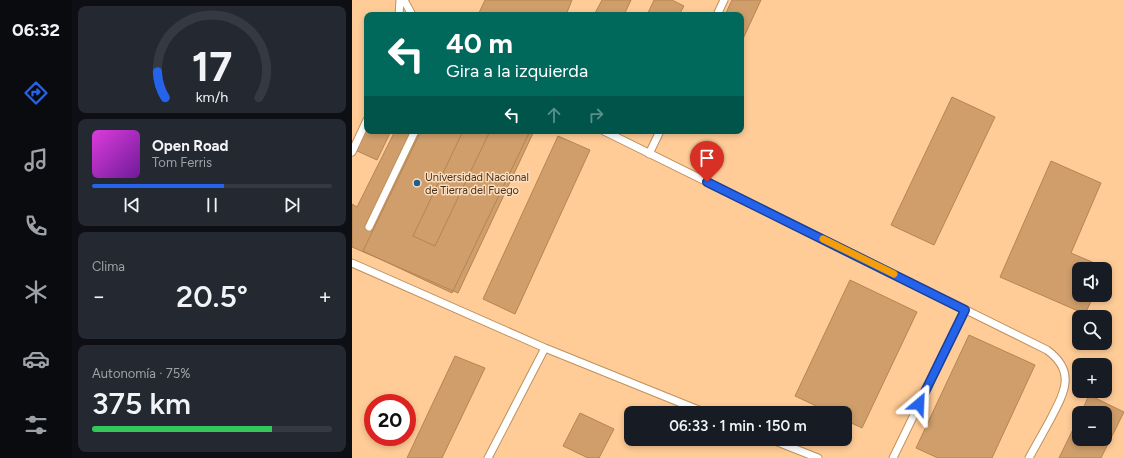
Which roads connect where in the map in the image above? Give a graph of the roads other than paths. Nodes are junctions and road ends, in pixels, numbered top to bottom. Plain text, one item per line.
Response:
1 (400, 0) edge
2 (404, 0) edge
3 (724, 0) edge
4 (399, 12) edge
5 (410, 12) edge
6 (718, 12) edge
7 (364, 126) edge
8 (414, 134) edge
9 (610, 134) edge
10 (659, 134) edge
11 (352, 152) edge
12 (649, 154) junction
13 (369, 227) dead end
14 (352, 263) edge
15 (965, 310) junction
16 (545, 348) junction
17 (689, 406) edge
18 (788, 446) edge
19 (488, 458) edge
20 (818, 458) edge
21 (893, 458) edge
22 (1029, 458) edge

1 - 4 lane
2 - 5 lane
3 - 6 lane
7 - 11 lane
8 - 13 lane
9 - 12 lane
10 - 12 lane
12 - 15 lane
14 - 16 lane
15 - 21 lane
15 - 22 lane
16 - 17 lane
16 - 19 lane
18 - 20 lane

